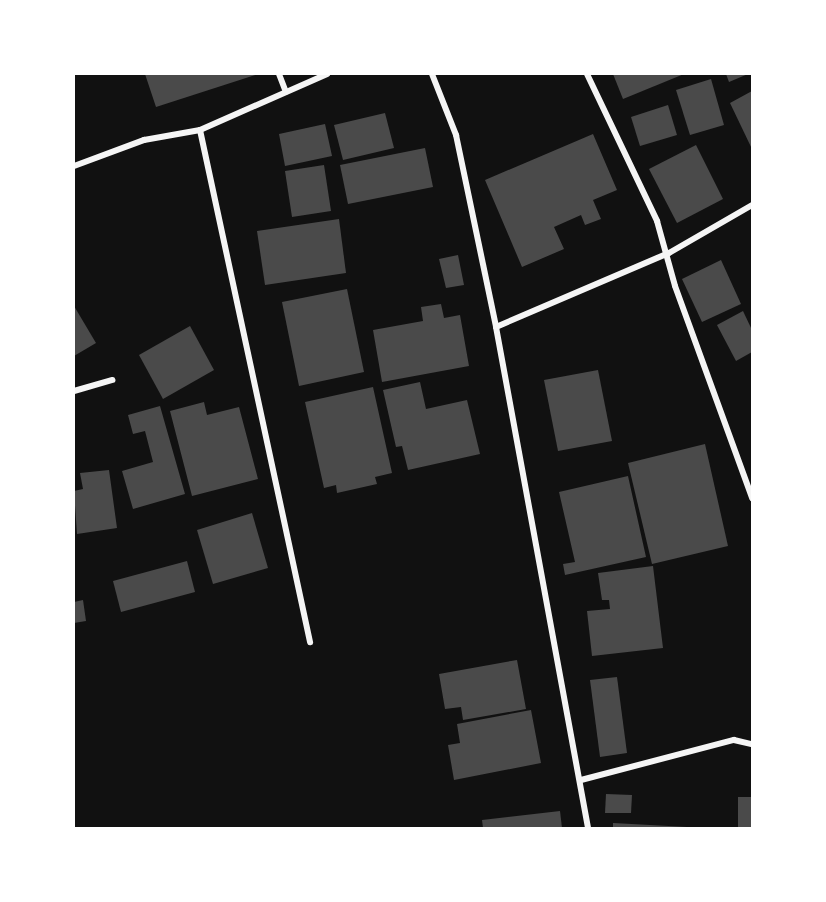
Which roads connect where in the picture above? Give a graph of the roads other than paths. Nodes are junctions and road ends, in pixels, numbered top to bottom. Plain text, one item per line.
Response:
1 (279, 74) edge
2 (327, 74) edge
3 (432, 74) edge
4 (587, 74) edge
5 (286, 93) junction
6 (200, 130) junction
7 (74, 166) edge
8 (753, 205) edge
9 (669, 253) junction
10 (496, 327) junction
11 (112, 380) dead end
12 (74, 391) edge
13 (753, 498) edge
14 (310, 642) dead end
15 (753, 744) edge
16 (581, 780) junction
17 (588, 828) edge

1 - 5 street
2 - 5 street
3 - 10 street
4 - 9 street
5 - 6 street
6 - 7 street
6 - 14 street
8 - 9 street
9 - 10 street
9 - 13 street
10 - 16 street
11 - 12 street
15 - 16 street
16 - 17 street

